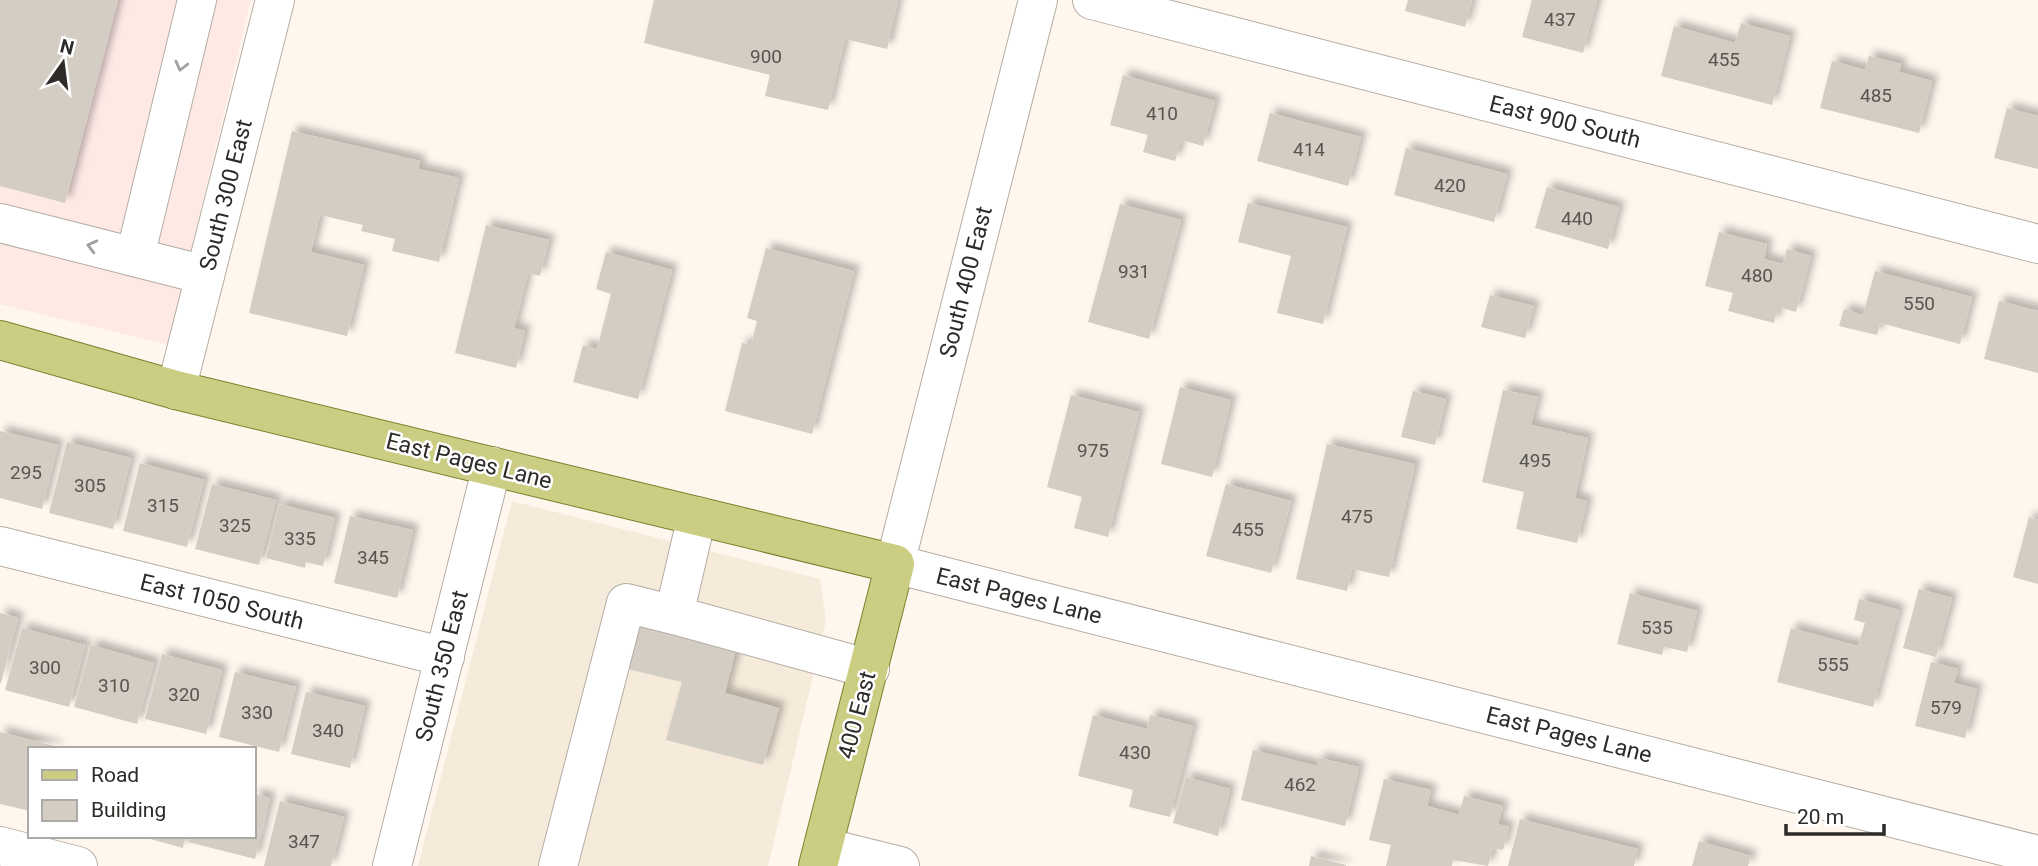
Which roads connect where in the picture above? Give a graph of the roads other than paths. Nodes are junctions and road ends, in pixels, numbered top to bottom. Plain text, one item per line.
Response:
1 (197, 0) edge
2 (275, 0) edge
3 (1038, 0) edge
4 (1092, 0) edge
5 (0, 223) edge
6 (2038, 244) edge
7 (135, 257) junction
8 (205, 275) junction
9 (0, 340) edge
10 (176, 390) junction
11 (492, 466) junction
12 (697, 516) junction
13 (0, 546) edge
14 (895, 564) junction
15 (674, 615) junction
16 (444, 657) junction
17 (870, 669) junction
18 (0, 846) edge
19 (2038, 855) edge
20 (820, 857) edge
21 (78, 866) edge
22 (391, 866) edge
23 (558, 866) edge
24 (900, 866) edge

1 -> 7 street
2 - 8 street, South 300 East
3 - 14 street, South 400 East
4 - 6 street, East 900 South
7 -> 5 street
7 - 8 street
8 - 10 street, South 300 East
9 - 10 main road, East Pages Lane
10 - 11 main road, East Pages Lane
11 - 12 main road, East Pages Lane
11 - 16 street, South 350 East
12 - 14 main road, East Pages Lane
12 - 15 street
13 - 16 street, East 1050 South
14 - 17 main road, 400 East
14 - 19 street, East Pages Lane
15 - 17 street
15 - 23 street
16 - 22 street, South 350 East
17 - 20 main road, 400 East
18 - 21 street
20 - 24 street

